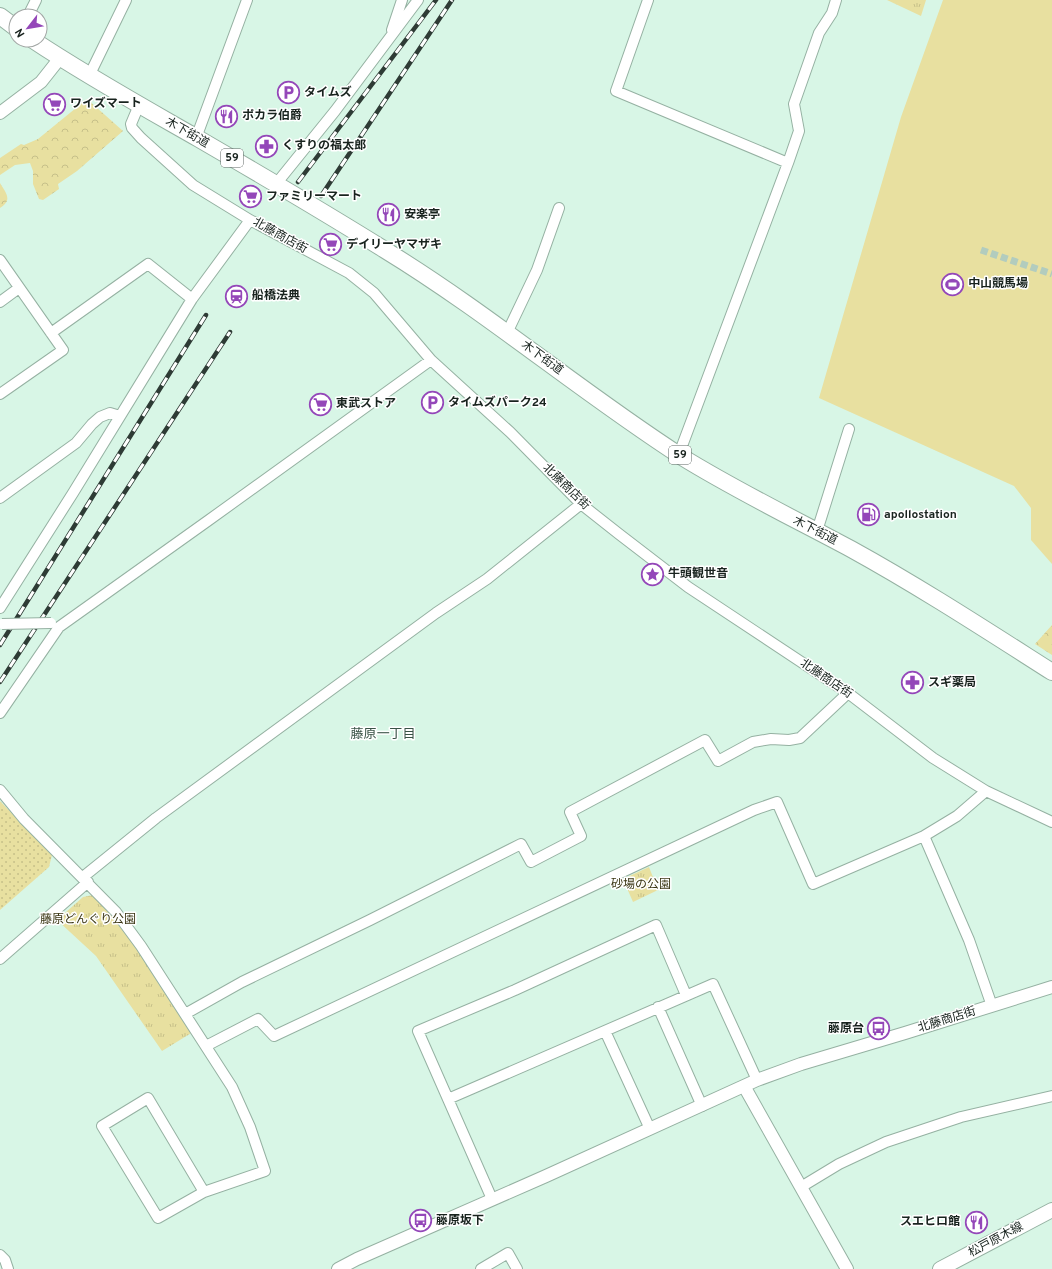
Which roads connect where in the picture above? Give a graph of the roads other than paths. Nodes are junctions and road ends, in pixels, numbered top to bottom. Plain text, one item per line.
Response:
1 (126, 0) edge
2 (247, 0) edge
3 (402, 0) edge
4 (418, 0) edge
5 (648, 0) edge
6 (836, 0) edge
7 (389, 37) junction
8 (45, 48) edge
9 (60, 58) junction
10 (89, 76) junction
11 (139, 106) junction
12 (0, 113) edge
13 (196, 138) junction
14 (788, 163) junction
15 (276, 184) junction
16 (559, 208) dead end
17 (250, 220) junction
18 (0, 260) edge
19 (20, 288) junction
20 (192, 299) junction
21 (0, 302) edge
22 (51, 333) junction
23 (507, 333) junction
24 (431, 360) junction
25 (0, 394) edge
26 (120, 416) junction
27 (849, 429) dead end
28 (679, 454) junction
29 (0, 498) edge
30 (581, 504) junction
31 (817, 531) junction
32 (0, 608) edge
33 (1, 624) edge
34 (55, 625) junction
35 (1052, 672) edge
36 (848, 693) junction
37 (0, 713) edge
38 (0, 790) edge
39 (986, 792) junction
40 (1052, 822) edge
41 (924, 836) junction
42 (85, 880) junction
43 (0, 959) edge
44 (1052, 987) edge
45 (686, 995) junction
46 (992, 1006) junction
47 (658, 1007) junction
48 (185, 1014) junction
49 (605, 1031) junction
50 (206, 1046) junction
51 (757, 1080) junction
52 (744, 1086) junction
53 (1052, 1096) edge
54 (448, 1099) junction
55 (702, 1106) junction
56 (650, 1129) junction
57 (801, 1187) junction
58 (204, 1192) junction
59 (492, 1199) junction
60 (1052, 1210) edge
61 (0, 1255) edge
62 (8, 1269) edge
63 (338, 1269) edge
64 (481, 1269) edge
65 (517, 1269) edge
66 (847, 1269) edge
67 (940, 1269) edge

1 - 10 street
2 - 13 street
3 - 7 street
4 - 7 street
5 - 14 street
6 - 14 street
7 - 15 street
8 - 9 main road, 木下街道 / 59
9 - 10 main road, 木下街道 / 59
9 - 12 street
10 - 11 main road, 木下街道 / 59
11 - 13 main road, 木下街道 / 59
11 - 17 street, 北藤商店街
13 - 15 main road, 木下街道 / 59
14 - 28 street
15 - 23 main road, 木下街道 / 59
16 - 23 street
17 - 20 street
17 - 24 street, 北藤商店街
18 - 19 street
19 - 21 street
19 - 22 street
20 - 22 street
20 - 26 street
22 - 25 street
23 - 28 main road, 木下街道 / 59
24 - 30 street, 北藤商店街
24 - 34 street
26 - 29 street
26 - 32 street
27 - 31 street
28 - 31 main road, 木下街道 / 59
30 - 36 street, 北藤商店街
30 - 42 street
31 - 35 main road, 木下街道 / 59
33 - 34 street, bridge
34 - 37 street
36 - 39 street, 北藤商店街
36 - 48 street
38 - 42 street
39 - 40 street, 北藤商店街
39 - 41 street
41 - 46 street
41 - 50 street
42 - 43 street
42 - 48 street
44 - 46 street, 北藤商店街
45 - 47 street
45 - 51 street
45 - 54 street
46 - 51 street, 北藤商店街
47 - 49 street
47 - 55 street
48 - 50 street
49 - 54 street
49 - 56 street
50 - 58 street
51 - 52 street, 北藤商店街
52 - 55 street, 北藤商店街
52 - 57 street
53 - 57 street
54 - 59 street
55 - 56 street, 北藤商店街
56 - 59 street, 北藤商店街
57 - 66 street
58 - 58 street
59 - 63 street, 北藤商店街
60 - 67 main road, 松戸原木線
61 - 62 street
64 - 65 street

